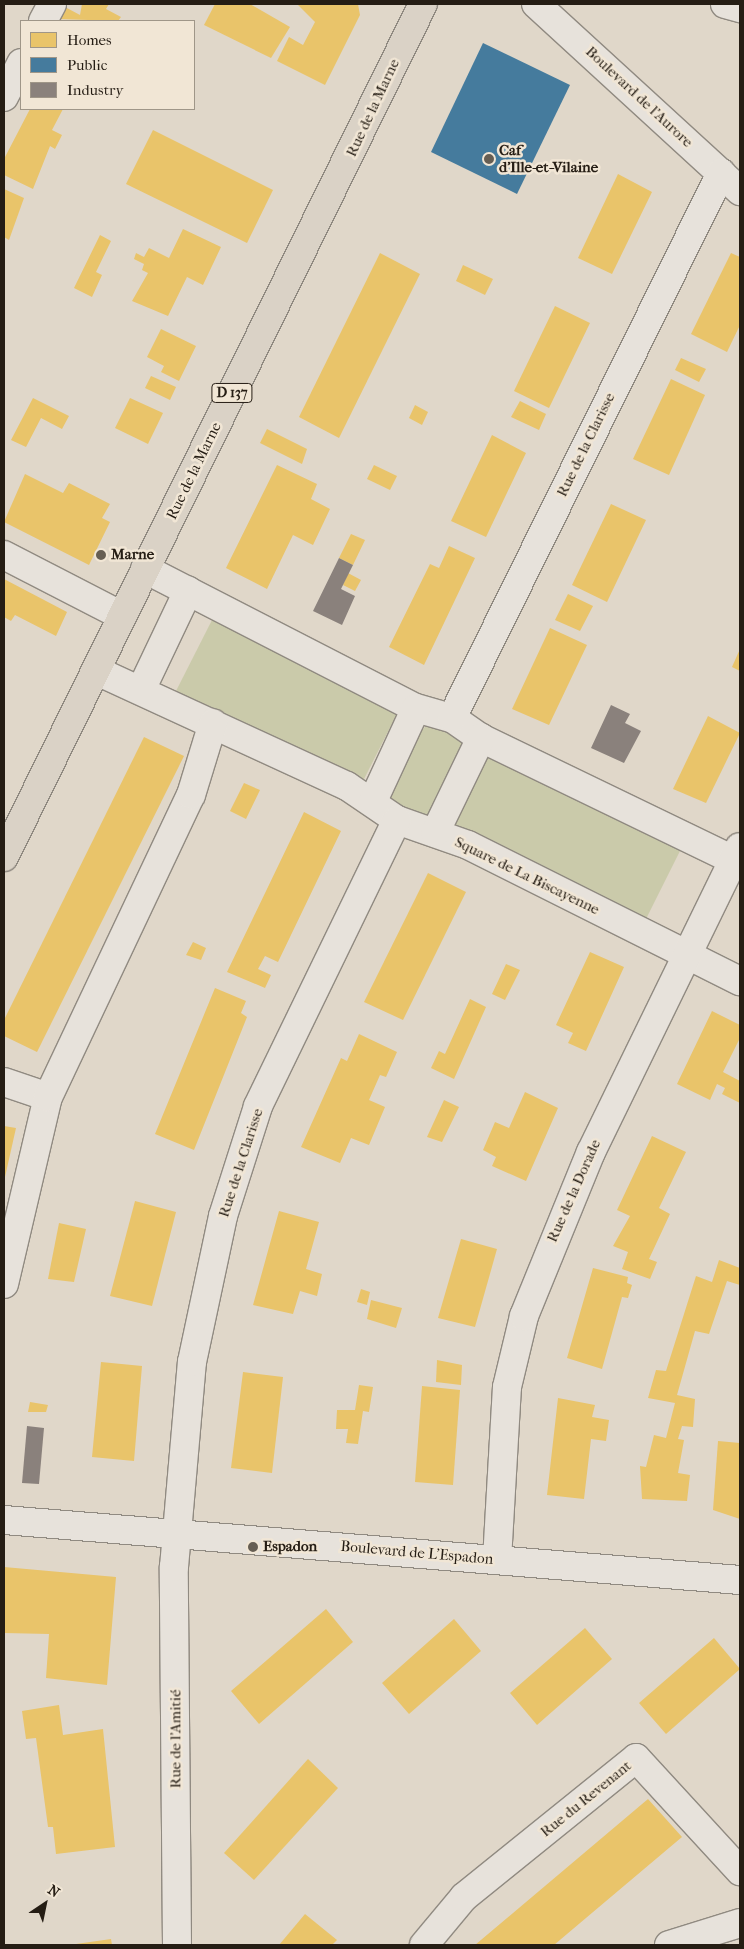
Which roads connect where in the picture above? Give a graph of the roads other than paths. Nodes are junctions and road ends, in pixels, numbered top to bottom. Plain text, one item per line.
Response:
1 (52, 4) edge
2 (423, 4) edge
3 (725, 4) edge
4 (539, 5) edge
5 (740, 8) edge
6 (44, 20) edge
7 (20, 65) edge
8 (4, 98) edge
9 (721, 173) junction
10 (740, 191) edge
11 (4, 556) edge
12 (145, 569) junction
13 (188, 592) junction
14 (122, 616) junction
15 (97, 671) junction
16 (141, 690) junction
17 (416, 708) junction
18 (452, 718) junction
19 (213, 723) junction
20 (481, 738) junction
21 (374, 802) junction
22 (398, 820) junction
23 (435, 833) junction
24 (4, 857) edge
25 (738, 857) edge
26 (687, 955) junction
27 (740, 981) edge
28 (4, 1082) edge
29 (48, 1097) junction
30 (4, 1284) edge
31 (4, 1520) edge
32 (176, 1534) junction
33 (497, 1560) junction
34 (740, 1580) edge
35 (740, 1871) edge
36 (740, 1924) edge
37 (177, 1945) edge
38 (424, 1945) edge
39 (669, 1945) edge

1 - 6 street
2 - 12 main road, Rue de la Marne / D 137
3 - 5 street
4 - 9 street, Boulevard de l'Aurore
7 - 8 street
9 - 10 street, Boulevard de l'Aurore
9 - 18 street, Rue de la Clarisse
11 - 14 street
12 - 13 street
12 - 14 main road, Rue de la Marne / D 137
13 - 16 street
13 - 17 street
14 - 15 main road, Rue de la Marne / D 137
15 - 16 street, Square de La Biscayenne
15 - 24 main road, Rue de la Marne / D 137
16 - 19 street, Square de La Biscayenne
17 - 18 street
17 - 21 street
18 - 20 street
19 - 21 street, Square de La Biscayenne
19 - 29 street
20 - 23 street
20 - 25 street
21 - 22 street, Square de La Biscayenne
22 - 23 street, Square de La Biscayenne
22 - 32 street, Rue de la Clarisse
23 - 26 street, Square de La Biscayenne
25 - 26 street, Rue de la Dorade
26 - 27 street, Square de La Biscayenne
26 - 33 street, Rue de la Dorade
28 - 29 street
29 - 30 street
31 - 32 street, Boulevard de L'Espadon
32 - 33 street, Boulevard de L'Espadon
32 - 37 street, Rue de l'Amitié
33 - 34 street, Boulevard de L'Espadon
35 - 38 street, Rue du Revenant
36 - 39 street

